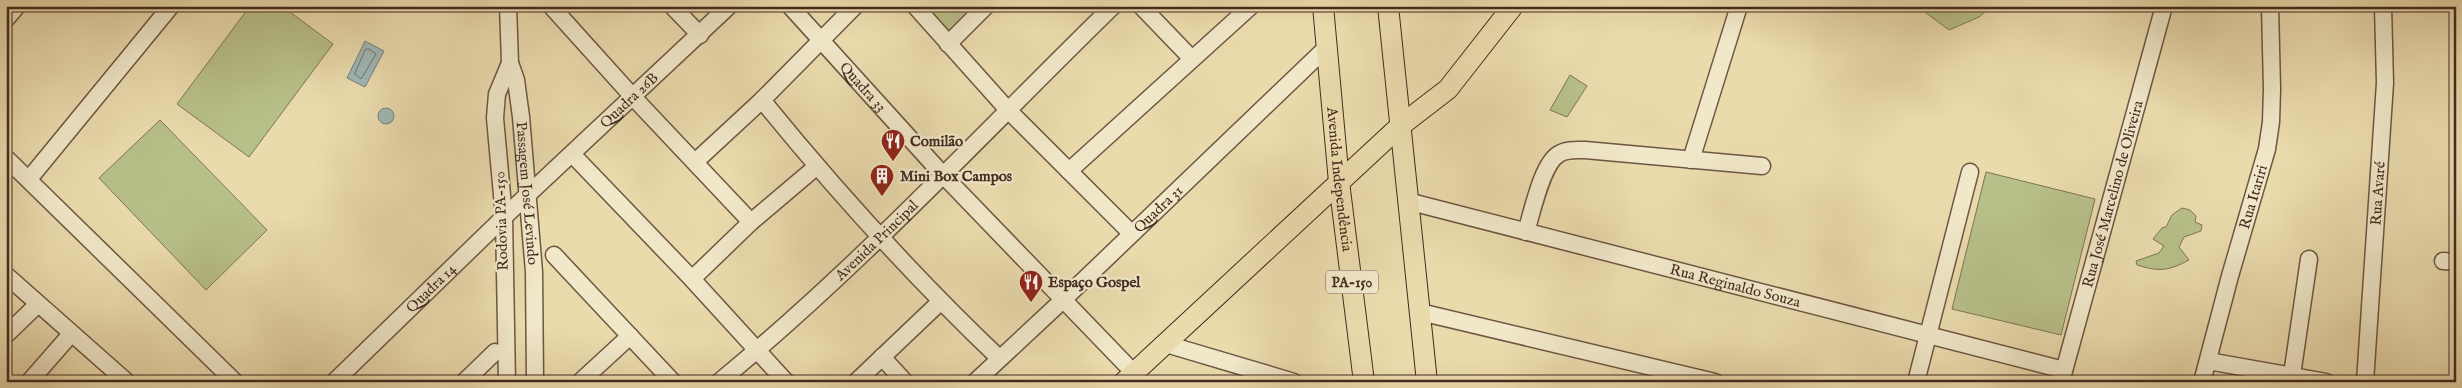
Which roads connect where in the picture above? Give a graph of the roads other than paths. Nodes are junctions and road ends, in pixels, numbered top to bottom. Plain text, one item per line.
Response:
1 (16, 6) edge
2 (171, 6) edge
3 (508, 6) edge
4 (552, 6) edge
5 (672, 6) edge
6 (729, 6) edge
7 (790, 6) edge
8 (855, 6) edge
9 (914, 6) edge
10 (986, 6) edge
11 (1113, 6) edge
12 (1141, 6) edge
13 (1250, 6) edge
14 (1323, 6) edge
15 (1388, 6) edge
16 (1513, 6) edge
17 (1739, 6) edge
18 (2164, 6) edge
19 (2270, 6) edge
20 (2382, 6) edge
21 (6, 19) edge
22 (700, 35) junction
23 (820, 39) junction
24 (948, 44) junction
25 (1327, 47) junction
26 (1192, 59) junction
27 (510, 63) junction
28 (633, 97) junction
29 (762, 100) junction
30 (1008, 109) junction
31 (1400, 126) junction
32 (572, 154) junction
33 (6, 158) edge
34 (1690, 160) junction
35 (695, 162) junction
36 (816, 166) junction
37 (1762, 166) dead end
38 (1068, 171) junction
39 (1970, 172) dead end
40 (943, 175) junction
41 (28, 179) junction
42 (1339, 182) junction
43 (528, 195) junction
44 (1407, 201) junction
45 (504, 217) junction
46 (752, 222) junction
47 (1526, 232) junction
48 (1131, 233) junction
49 (880, 237) junction
50 (554, 254) dead end
51 (2309, 259) dead end
52 (6, 275) edge
53 (692, 279) junction
54 (1064, 299) junction
55 (940, 302) junction
56 (38, 304) junction
57 (1420, 312) junction
58 (71, 334) junction
59 (6, 335) edge
60 (630, 336) junction
61 (1928, 336) junction
62 (1166, 344) junction
63 (756, 351) junction
64 (495, 352) dead end
65 (882, 357) junction
66 (998, 358) junction
67 (2208, 361) junction
68 (2063, 376) edge
69 (1129, 377) edge
70 (2301, 378) edge
71 (29, 382) edge
72 (127, 382) edge
73 (235, 382) edge
74 (334, 382) edge
75 (464, 382) edge
76 (506, 382) edge
77 (535, 382) edge
78 (580, 382) edge
79 (673, 382) edge
80 (719, 382) edge
81 (786, 382) edge
82 (856, 382) edge
83 (905, 382) edge
84 (975, 382) edge
85 (1294, 382) edge
86 (1364, 382) edge
87 (1427, 382) edge
88 (1715, 382) edge
89 (1916, 382) edge
90 (2202, 382) edge
91 (2326, 382) edge
92 (2365, 382) edge

1 - 21 street
2 - 41 street
3 - 27 street, Passagem José Levindo
4 - 28 street
5 - 22 street
6 - 22 street, Quadra 26B
7 - 23 street, Quadra 33
8 - 23 street
9 - 24 street
10 - 24 street
11 - 30 street, Avenida Principal
12 - 26 street
13 - 26 street
14 - 25 main road, Avenida Independência / PA-150
15 - 31 main road
16 - 31 main road
17 - 34 street
18 - 68 street, Rua José Marcelino de Oliveira
19 - 67 street, Rua Itariri
20 - 92 street, Rua Avaré
22 - 28 street, Quadra 26B
23 - 29 street
23 - 40 street, Quadra 33
24 - 30 street
25 - 42 main road, Avenida Independência / PA-150
25 - 48 street, Quadra 31
26 - 38 street
27 - 43 street, Passagem José Levindo
27 - 45 street, Rodovia PA-150
28 - 32 street, Quadra 26B
28 - 35 street
29 - 35 street
29 - 36 street
30 - 38 street
30 - 40 street, Avenida Principal
31 - 42 main road
31 - 44 main road
32 - 43 street, Quadra 26B
32 - 53 street
33 - 41 street
34 - 37 street
34 - 47 street
35 - 46 street
36 - 46 street
36 - 49 street
38 - 48 street
39 - 61 street
40 - 49 street, Avenida Principal
40 - 54 street, Quadra 33
41 - 73 street
42 - 62 main road
42 - 86 main road, Avenida Independência / PA-150
43 - 45 street, Quadra 14
43 - 77 street, Passagem José Levindo
44 - 47 street, Rua Reginaldo Souza
44 - 57 main road
45 - 74 street, Quadra 14
45 - 76 street, Rodovia PA-150
46 - 53 street
47 - 61 street, Rua Reginaldo Souza
48 - 54 street, Quadra 31
49 - 55 street
49 - 63 street, Avenida Principal
50 - 60 street
51 - 70 street
52 - 56 street
53 - 63 street
54 - 66 street, Quadra 31
54 - 69 street
55 - 65 street
55 - 66 street
56 - 58 street
56 - 59 street
57 - 87 main road
57 - 88 street
58 - 71 street
58 - 72 street
60 - 78 street
60 - 79 street
61 - 68 street, Rua Reginaldo Souza
61 - 89 street
62 - 69 main road
62 - 85 street
63 - 80 street, Avenida Principal
63 - 81 street
64 - 75 street
65 - 82 street
65 - 83 street
66 - 84 street, Quadra 31
67 - 70 street
67 - 90 street, Rua Itariri
70 - 91 street

